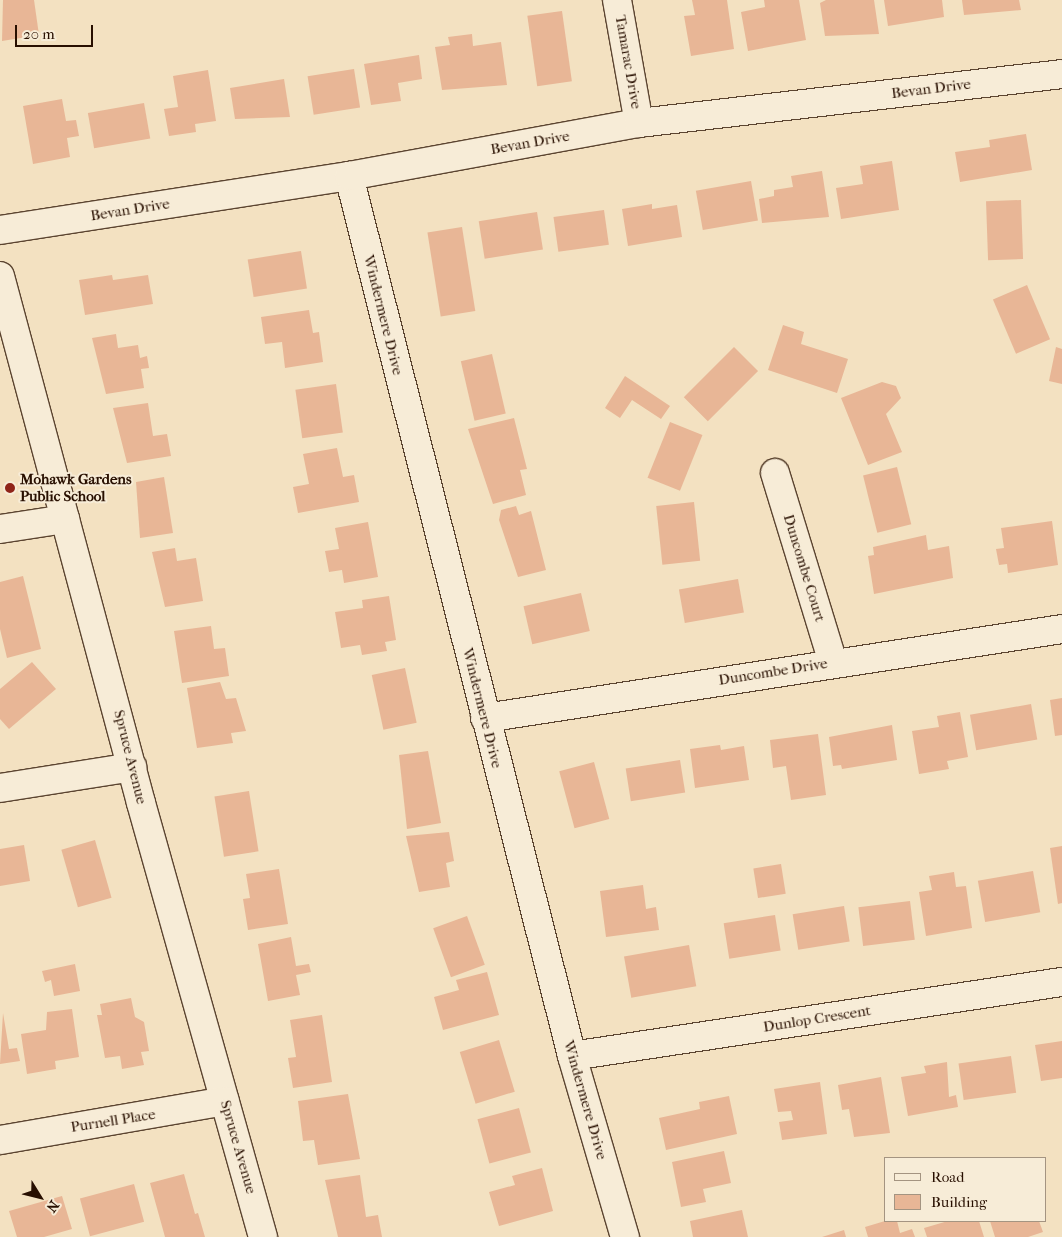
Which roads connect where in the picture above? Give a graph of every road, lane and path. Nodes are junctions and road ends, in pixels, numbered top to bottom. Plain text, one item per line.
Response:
1 (617, 0) edge
2 (1062, 74) edge
3 (639, 123) junction
4 (349, 176) junction
5 (0, 230) edge
6 (0, 276) edge
7 (775, 473) dead end
8 (65, 519) junction
9 (0, 529) edge
10 (1062, 629) edge
11 (833, 663) junction
12 (484, 718) junction
13 (132, 767) junction
14 (0, 788) edge
15 (1062, 982) edge
16 (572, 1056) junction
17 (225, 1101) junction
18 (0, 1140) edge
19 (263, 1237) edge
20 (625, 1237) edge

1 - 3 street, Tamarac Drive
2 - 3 street, Bevan Drive
3 - 4 street, Bevan Drive
4 - 5 street, Bevan Drive
4 - 12 street, Windermere Drive
6 - 8 street, Spruce Avenue
7 - 11 street, Duncombe Court
8 - 9 street
8 - 13 street, Spruce Avenue
10 - 11 street, Duncombe Drive
11 - 12 street, Duncombe Drive
12 - 16 street, Windermere Drive
13 - 14 street
13 - 17 street, Spruce Avenue
15 - 16 street, Dunlop Crescent
16 - 20 street, Windermere Drive
17 - 18 street, Purnell Place
17 - 19 street, Spruce Avenue

